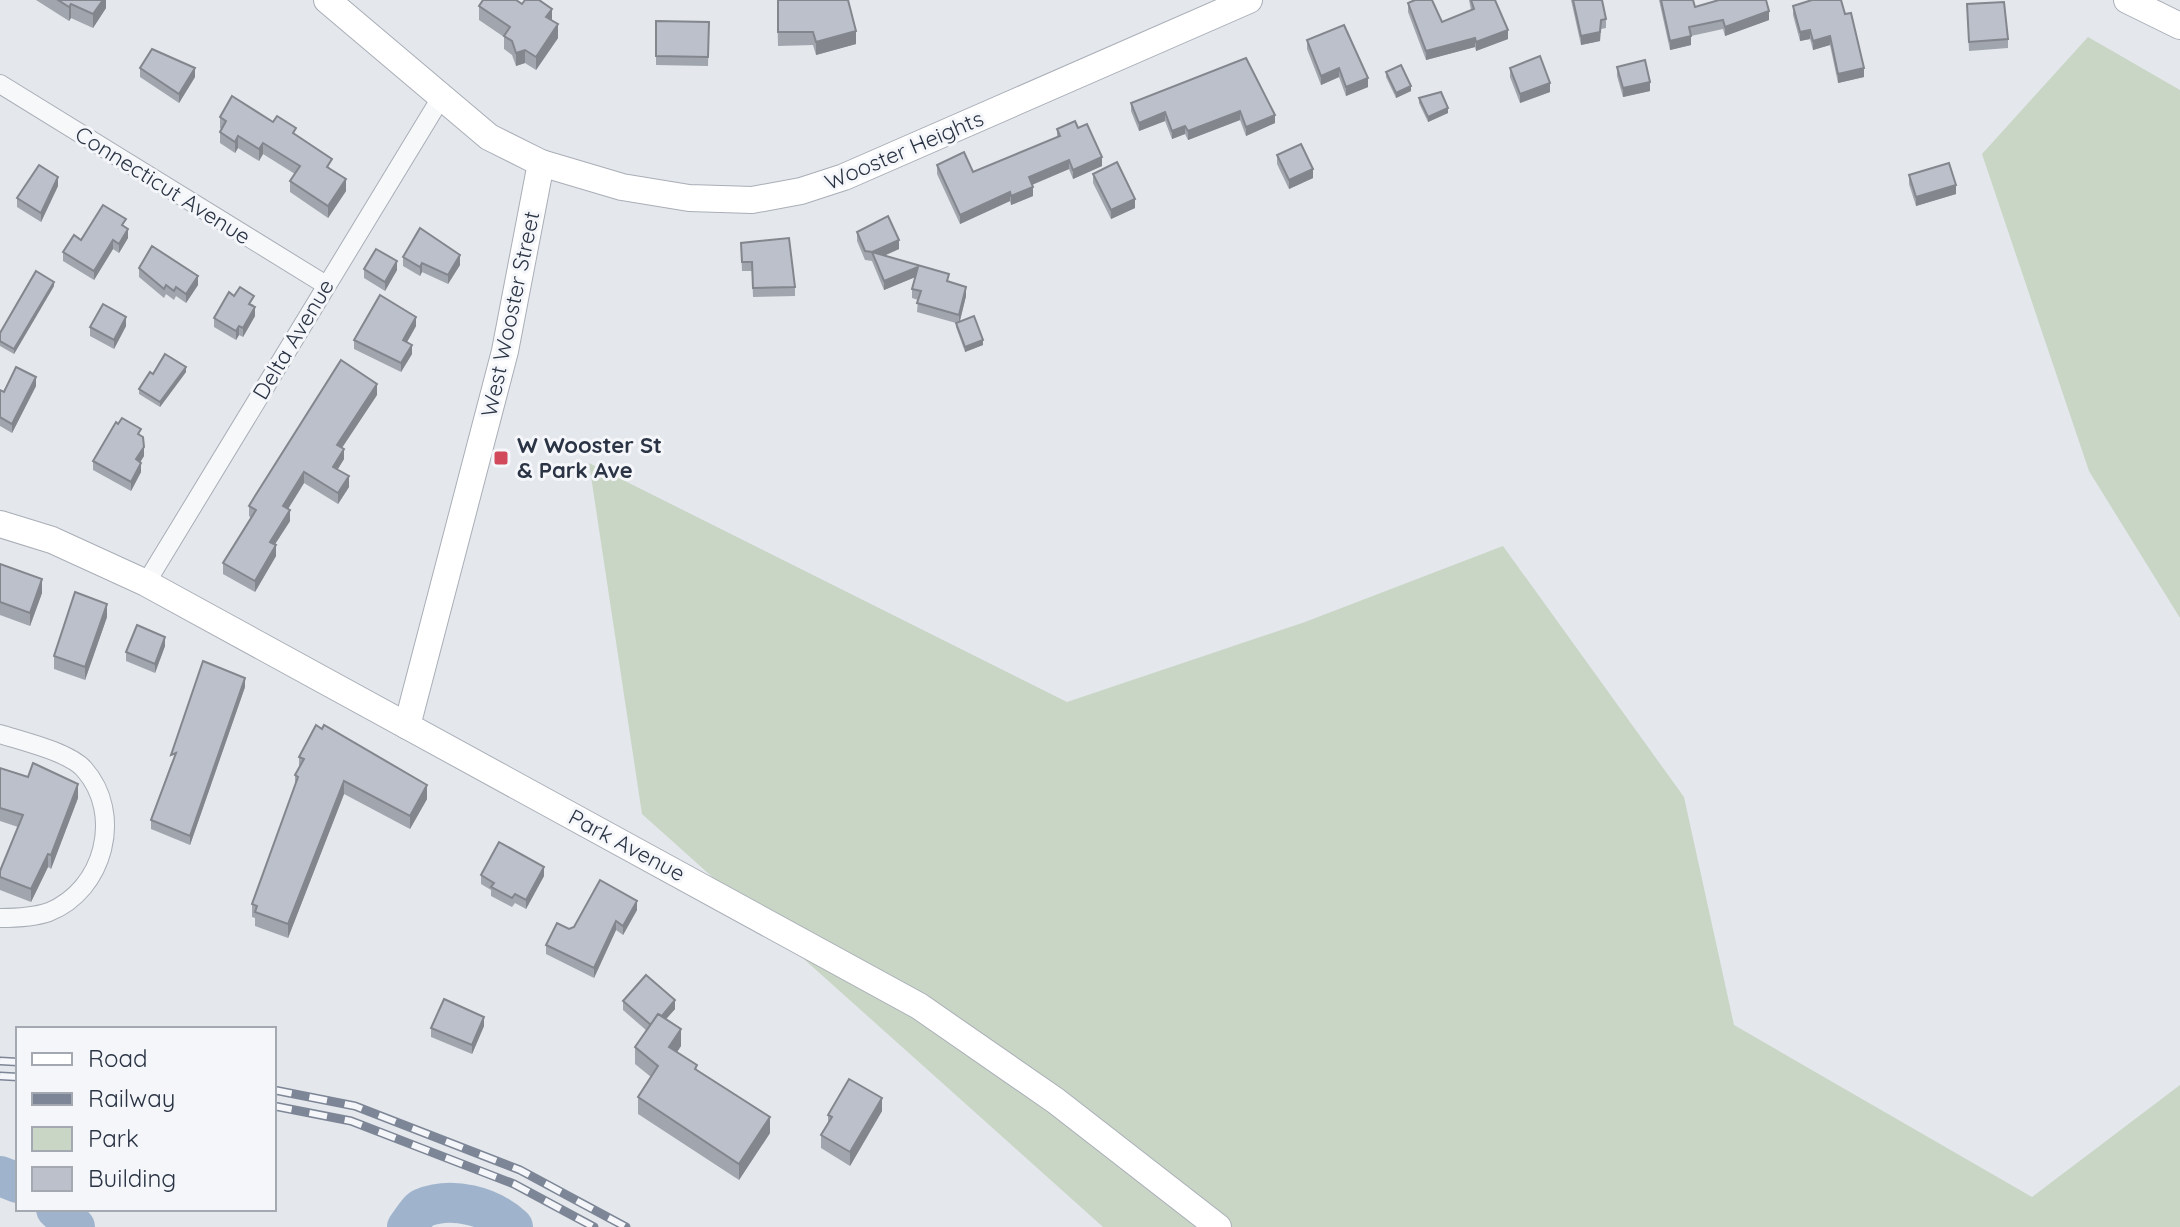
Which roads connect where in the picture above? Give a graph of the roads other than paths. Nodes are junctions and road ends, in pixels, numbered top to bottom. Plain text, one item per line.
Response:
1 (327, 0) edge
2 (1249, 0) edge
3 (2127, 0) edge
4 (2180, 26) edge
5 (0, 84) edge
6 (442, 96) junction
7 (541, 163) junction
8 (326, 285) junction
9 (0, 524) edge
10 (146, 583) junction
11 (407, 726) junction
12 (0, 734) edge
13 (0, 918) edge
14 (1218, 1227) edge

1 - 6 main road
2 - 7 main road, Wooster Heights
3 - 4 main road
5 - 8 street, Connecticut Avenue
6 - 7 main road
6 - 8 street, Delta Avenue
7 - 11 main road, West Wooster Street
8 - 10 street, Delta Avenue
9 - 10 main road, Park Avenue
10 - 11 main road, Park Avenue
11 - 14 main road, Park Avenue
12 - 13 street

